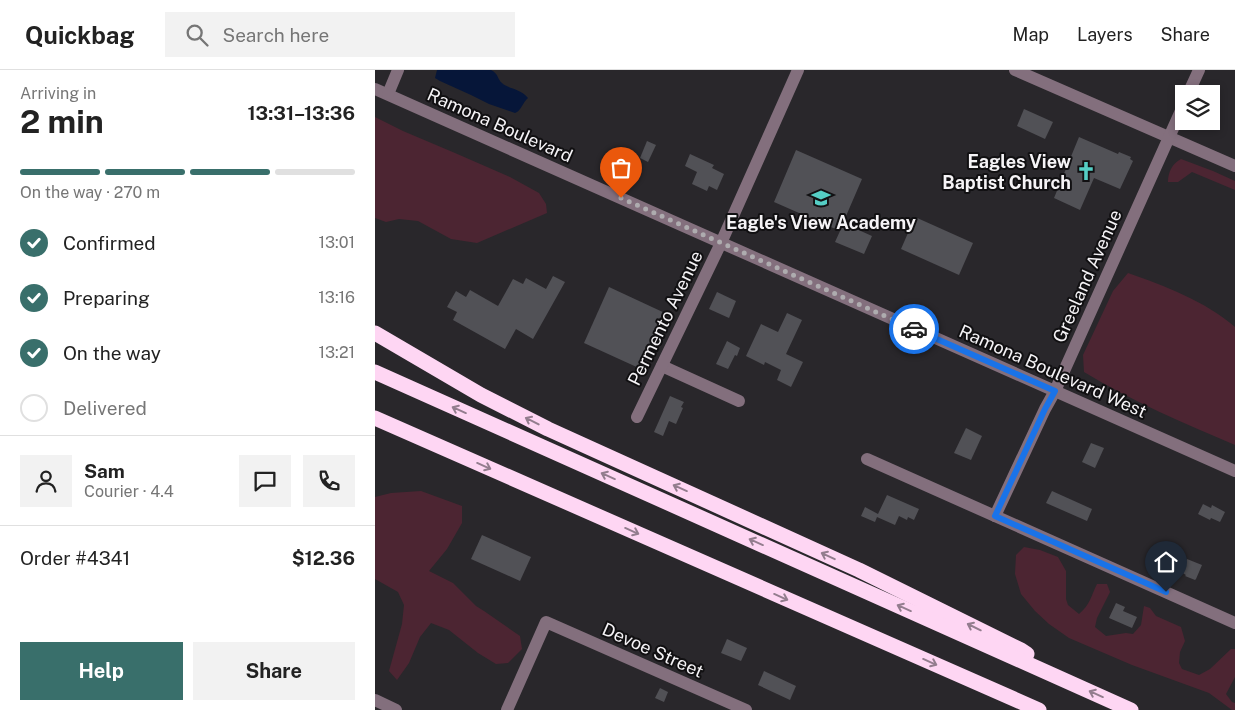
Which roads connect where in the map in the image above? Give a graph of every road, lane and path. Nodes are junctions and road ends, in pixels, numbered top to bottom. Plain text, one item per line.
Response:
1 (398, 70) edge
2 (798, 70) edge
3 (1015, 70) edge
4 (1199, 70) edge
5 (1192, 85) edge
6 (375, 89) edge
7 (388, 94) junction
8 (1175, 124) edge
9 (1169, 137) junction
10 (1235, 166) edge
11 (721, 243) junction
12 (375, 333) edge
13 (662, 366) junction
14 (375, 372) edge
15 (1055, 391) junction
16 (739, 401) dead end
17 (637, 417) dead end
18 (375, 418) edge
19 (867, 459) dead end
20 (1235, 471) edge
21 (995, 516) junction
22 (1235, 623) edge
23 (1061, 678) junction
24 (375, 700) edge
25 (397, 710) edge
26 (507, 710) edge
27 (746, 710) edge
28 (1039, 710) edge
29 (1131, 710) edge

1 - 7 street
2 - 11 street, Permento Avenue
3 - 9 street
4 - 5 street
6 - 7 street, Ramona Boulevard
7 - 11 street, Ramona Boulevard
8 - 9 street, Greeland Avenue
9 - 10 street
9 - 15 street, Greeland Avenue
11 - 13 street, Permento Avenue
11 - 15 street, Ramona Boulevard West
23 -> 12 highway
13 - 16 street
13 - 17 street, Permento Avenue
23 -> 14 highway
15 - 20 street, Ramona Boulevard West
15 - 21 street, Greeland Avenue
18 -> 28 highway
19 - 21 street
21 - 22 street
29 -> 23 highway
24 - 25 street
26 - 27 street, Devoe Street

